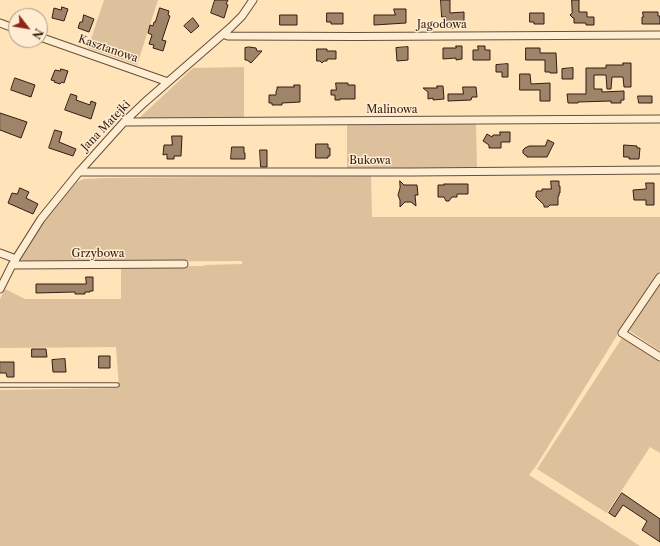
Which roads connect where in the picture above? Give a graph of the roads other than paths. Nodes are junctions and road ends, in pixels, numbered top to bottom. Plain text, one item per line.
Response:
1 (253, 0) edge
2 (224, 34) junction
3 (660, 35) edge
4 (48, 40) edge
5 (168, 82) junction
6 (660, 119) edge
7 (124, 122) junction
8 (660, 170) edge
9 (79, 172) junction
10 (0, 253) edge
11 (14, 262) junction
12 (184, 264) dead end
13 (660, 277) edge
14 (0, 289) edge
15 (660, 357) edge
16 (0, 385) edge
17 (117, 385) dead end

1 - 2 street, Jana Matejki
2 - 3 street, Jagodowa
2 - 5 street, Jana Matejki
4 - 5 street, Kasztanowa
5 - 7 street, Jana Matejki
6 - 7 street, Malinowa
7 - 9 street, Jana Matejki
8 - 9 street, Bukowa
9 - 11 street, Jana Matejki
10 - 11 street
11 - 12 street, Grzybowa
11 - 14 street, Jana Matejki
13 - 15 street
16 - 17 lane

